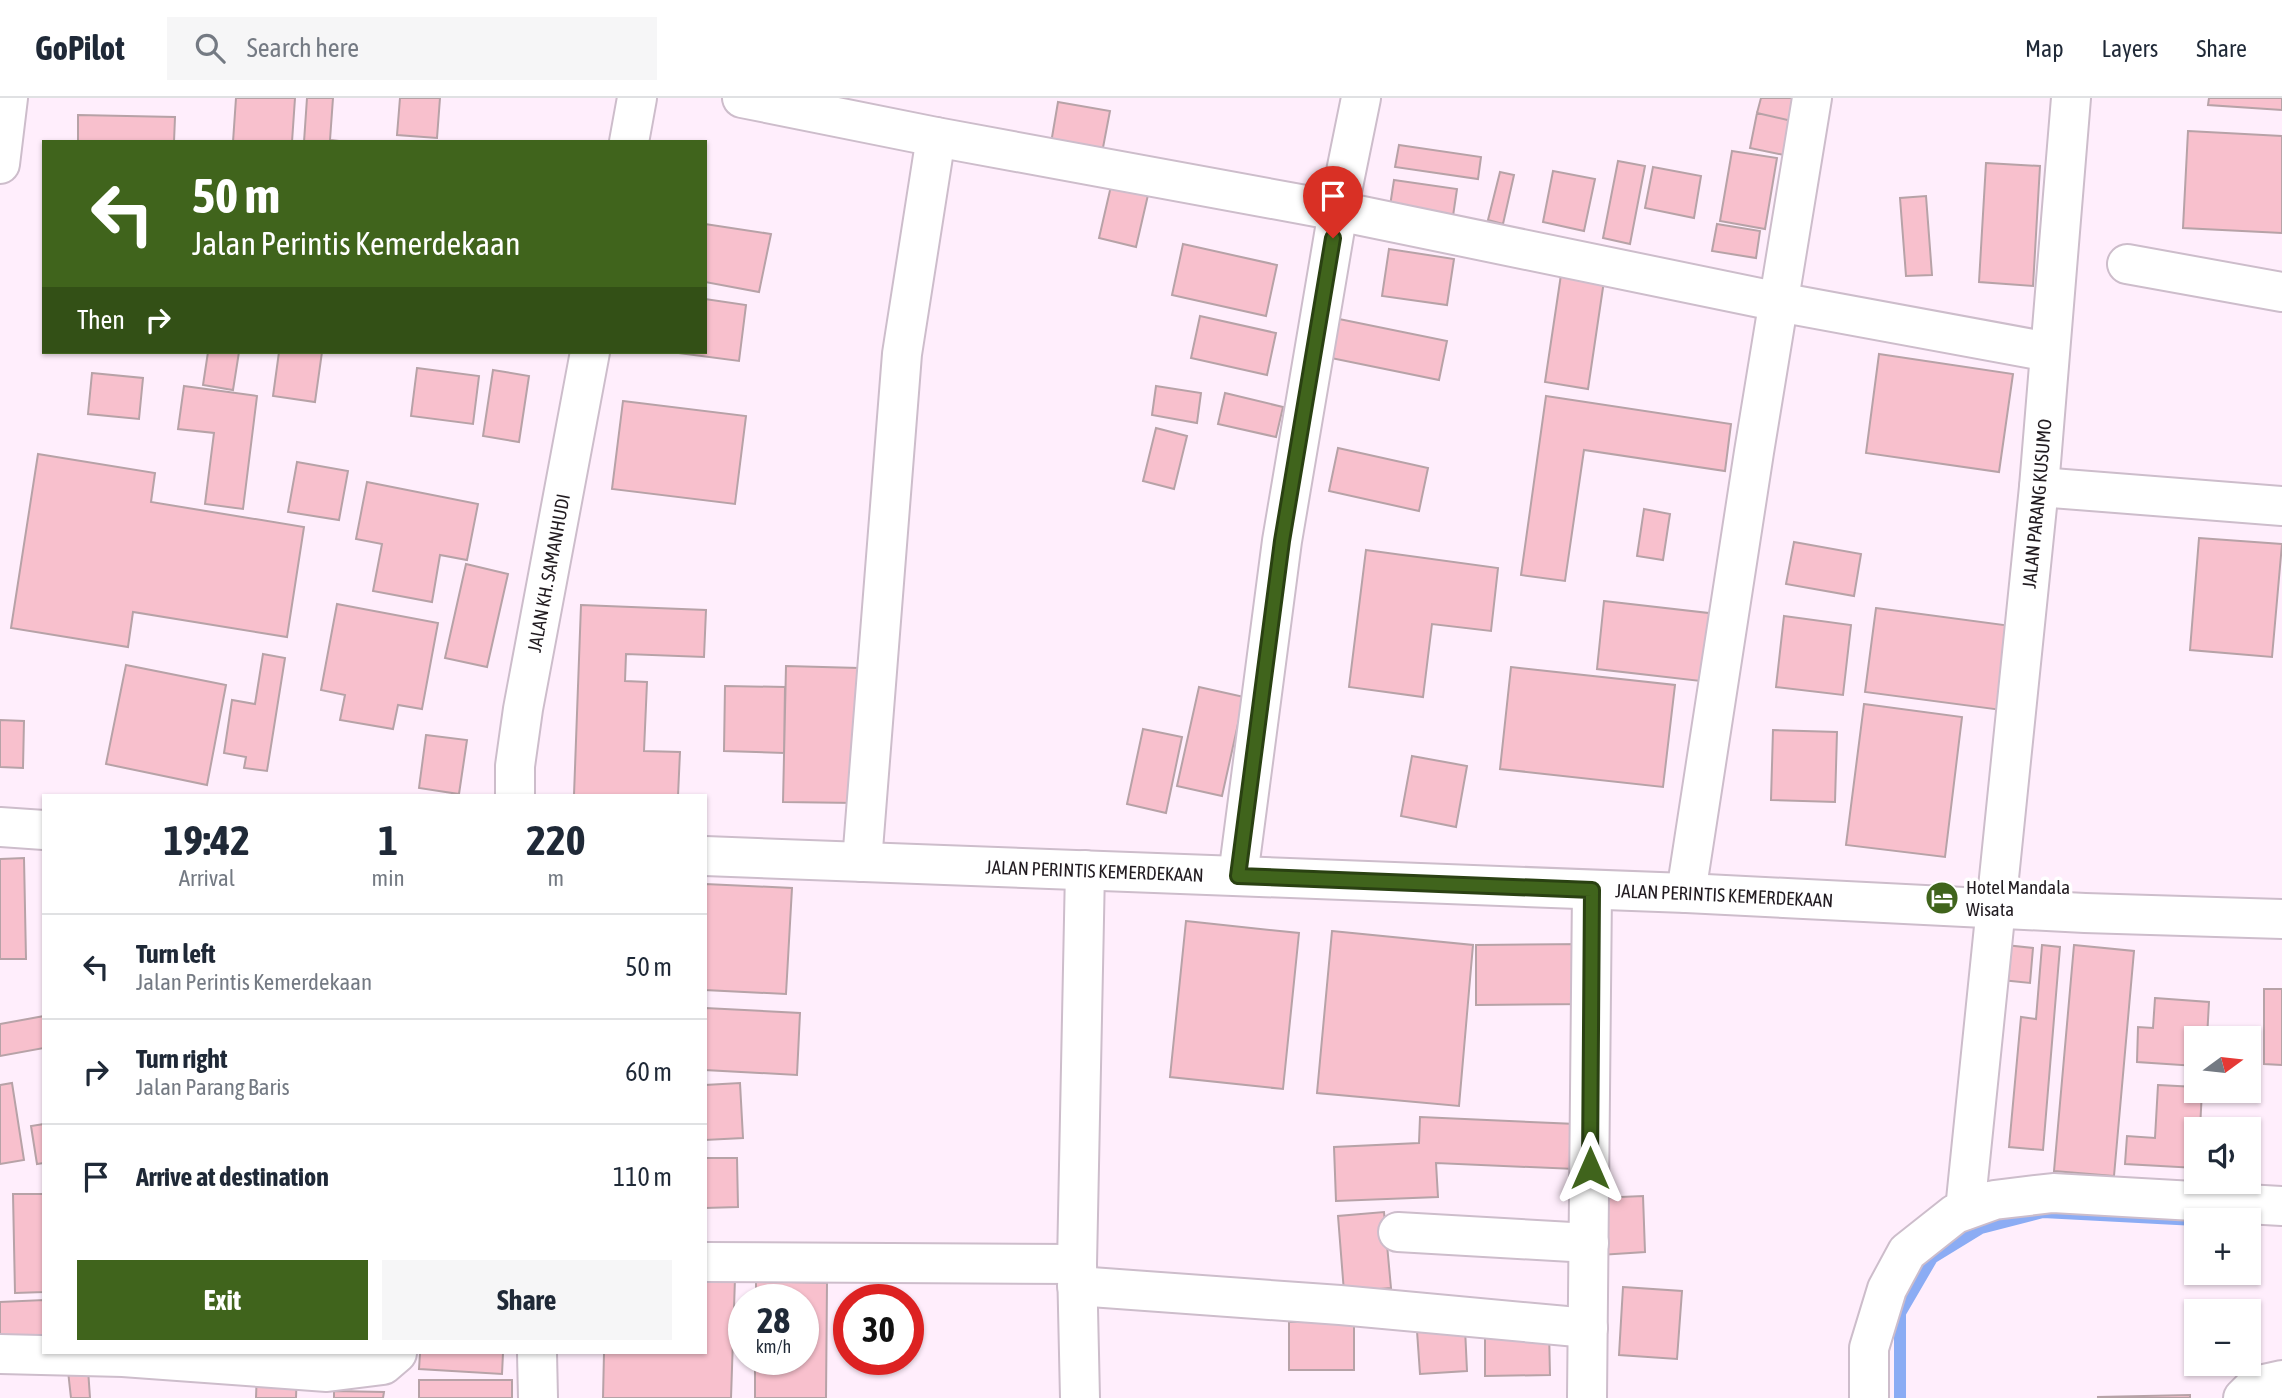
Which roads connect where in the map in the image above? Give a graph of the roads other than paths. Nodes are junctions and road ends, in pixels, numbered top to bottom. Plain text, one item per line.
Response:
1 (8, 98) edge
2 (637, 98) edge
3 (742, 98) edge
4 (1361, 98) edge
5 (1812, 98) edge
6 (2071, 98) edge
7 (936, 137) junction
8 (629, 140) edge
9 (0, 164) edge
10 (1338, 211) junction
11 (2127, 264) dead end
12 (2282, 292) edge
13 (1779, 302) junction
14 (2049, 352) junction
15 (590, 354) edge
16 (2039, 487) junction
17 (2282, 506) edge
18 (515, 794) edge
19 (0, 828) edge
20 (42, 830) edge
21 (707, 856) edge
22 (862, 862) junction
23 (1085, 870) junction
24 (1238, 876) junction
25 (1592, 890) junction
26 (1686, 893) junction
27 (1995, 908) junction
28 (2282, 919) edge
29 (2282, 1206) edge
30 (1965, 1210) junction
31 (1398, 1232) dead end
32 (1589, 1243) junction
33 (707, 1262) edge
34 (1077, 1275) junction
35 (1588, 1328) junction
36 (0, 1354) edge
37 (396, 1354) edge
38 (537, 1354) edge
39 (2282, 1380) edge
40 (538, 1398) edge
41 (1080, 1398) edge
42 (1587, 1398) edge
43 (1869, 1398) edge
44 (2243, 1398) edge

1 - 9 street
2 - 8 street
3 - 7 street
4 - 10 street
5 - 13 street
6 - 14 street, JALAN PARANG KUSUMO
7 - 10 street
7 - 22 street
10 - 13 street
10 - 24 street
11 - 12 street
13 - 14 street
13 - 26 street
14 - 16 street, JALAN PARANG KUSUMO
15 - 18 street, JALAN KH. SAMANHUDI
16 - 17 street
16 - 27 street, JALAN PARANG KUSUMO
19 - 20 street
21 - 22 street, JALAN PERINTIS KEMERDEKAAN
22 - 23 street, JALAN PERINTIS KEMERDEKAAN
23 - 24 street, JALAN PERINTIS KEMERDEKAAN
23 - 34 street
24 - 25 street, JALAN PERINTIS KEMERDEKAAN
25 - 26 street, JALAN PERINTIS KEMERDEKAAN
25 - 32 street
26 - 27 street, JALAN PERINTIS KEMERDEKAAN
27 - 28 street, JALAN PERINTIS KEMERDEKAAN
27 - 30 street, JALAN PARANG KUSUMO
29 - 30 street
30 - 43 street
31 - 32 street
32 - 35 street
33 - 34 street
34 - 35 street
34 - 41 street
35 - 42 street
36 - 37 street
38 - 40 street
39 - 44 street

